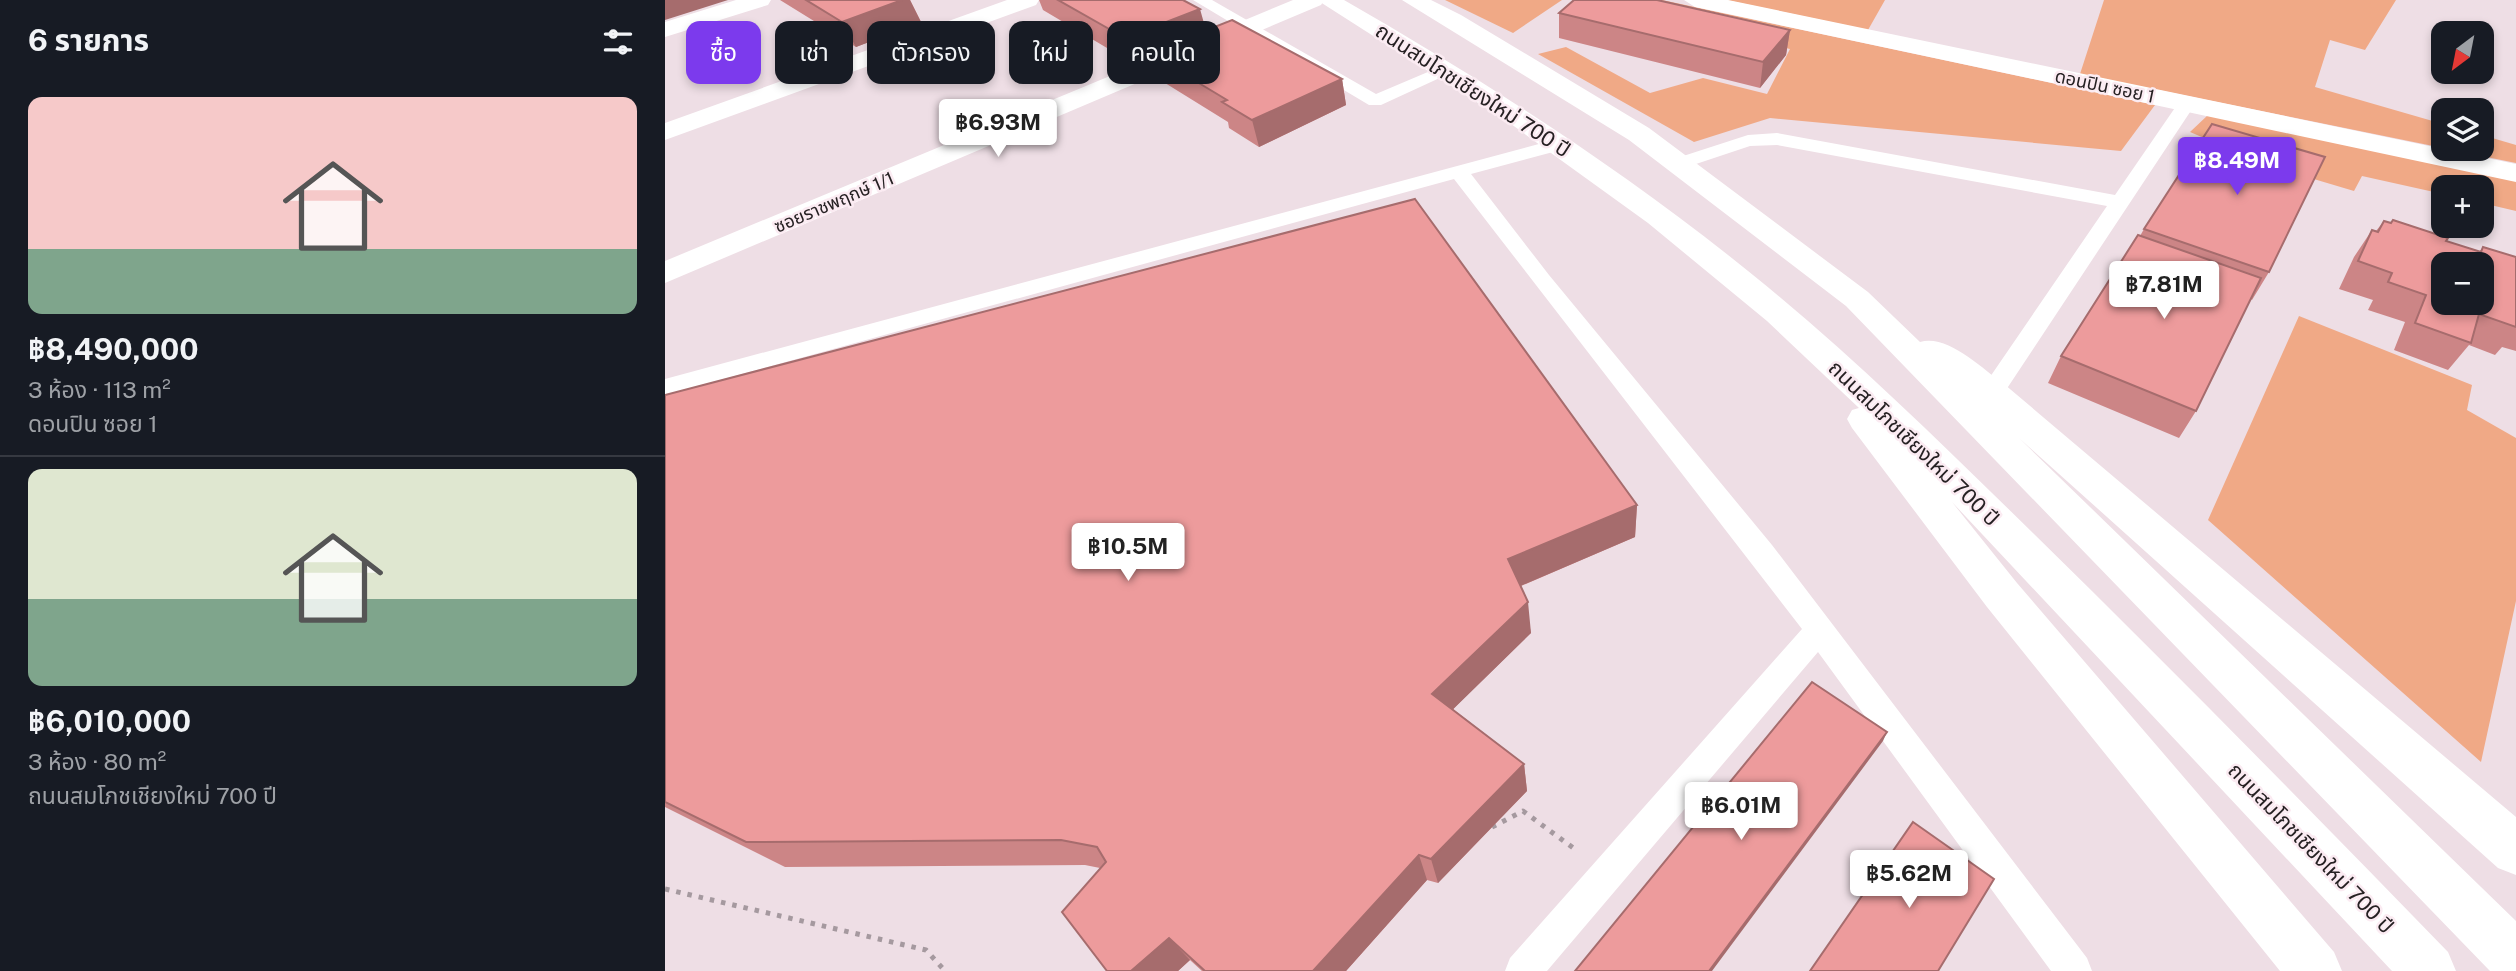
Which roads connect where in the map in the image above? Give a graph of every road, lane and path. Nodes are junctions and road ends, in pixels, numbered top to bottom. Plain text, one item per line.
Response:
1 (760, 0) edge
2 (1028, 0) edge
3 (1201, 0) edge
4 (1313, 0) edge
5 (1328, 0) edge
6 (1413, 0) edge
7 (1695, 0) edge
8 (1247, 28) junction
9 (665, 30) edge
10 (1448, 70) junction
11 (2187, 103) junction
12 (665, 132) edge
13 (1560, 144) junction
14 (1681, 163) junction
15 (1459, 172) junction
16 (2516, 173) edge
17 (2121, 202) junction
18 (665, 273) edge
19 (1857, 299) junction
20 (1816, 349) junction
21 (665, 387) edge
22 (1991, 393) junction
23 (1819, 630) junction
24 (1492, 827) edge
25 (2514, 837) edge
26 (1564, 841) dead end
27 (665, 889) edge
28 (2516, 959) edge
29 (946, 971) edge
30 (1523, 971) edge
31 (2074, 971) edge
32 (2315, 971) edge
33 (2429, 971) edge

1 - 9 main road
2 - 12 main road
3 - 8 lane
4 - 8 main road, ซอยราชพฤกษ์ 1/1
5 - 10 main road, ถนนสมโภชเชียงใหม่ 700 ปี
6 - 14 main road, ถนนสมโภชเชียงใหม่ 700 ปี
7 - 11 main road, ดอนปิน ซอย 1
8 - 10 lane
8 - 18 main road, ซอยราชพฤกษ์ 1/1
10 - 13 main road, ถนนสมโภชเชียงใหม่ 700 ปี
11 - 16 main road, ดอนปิน ซอย 1
11 - 17 lane
13 - 15 lane
13 - 20 main road, ถนนสมโภชเชียงใหม่ 700 ปี
14 - 17 lane
14 - 19 main road, ถนนสมโภชเชียงใหม่ 700 ปี
15 - 21 lane
15 - 23 lane
17 - 22 lane
19 - 22 main road
19 - 28 main road, ถนนสมโภชเชียงใหม่ 700 ปี
20 - 32 main road
20 - 33 main road, ถนนสมโภชเชียงใหม่ 700 ปี
22 - 25 main road
23 - 30 lane
23 - 31 lane
24 - 26 path
27 - 29 path

